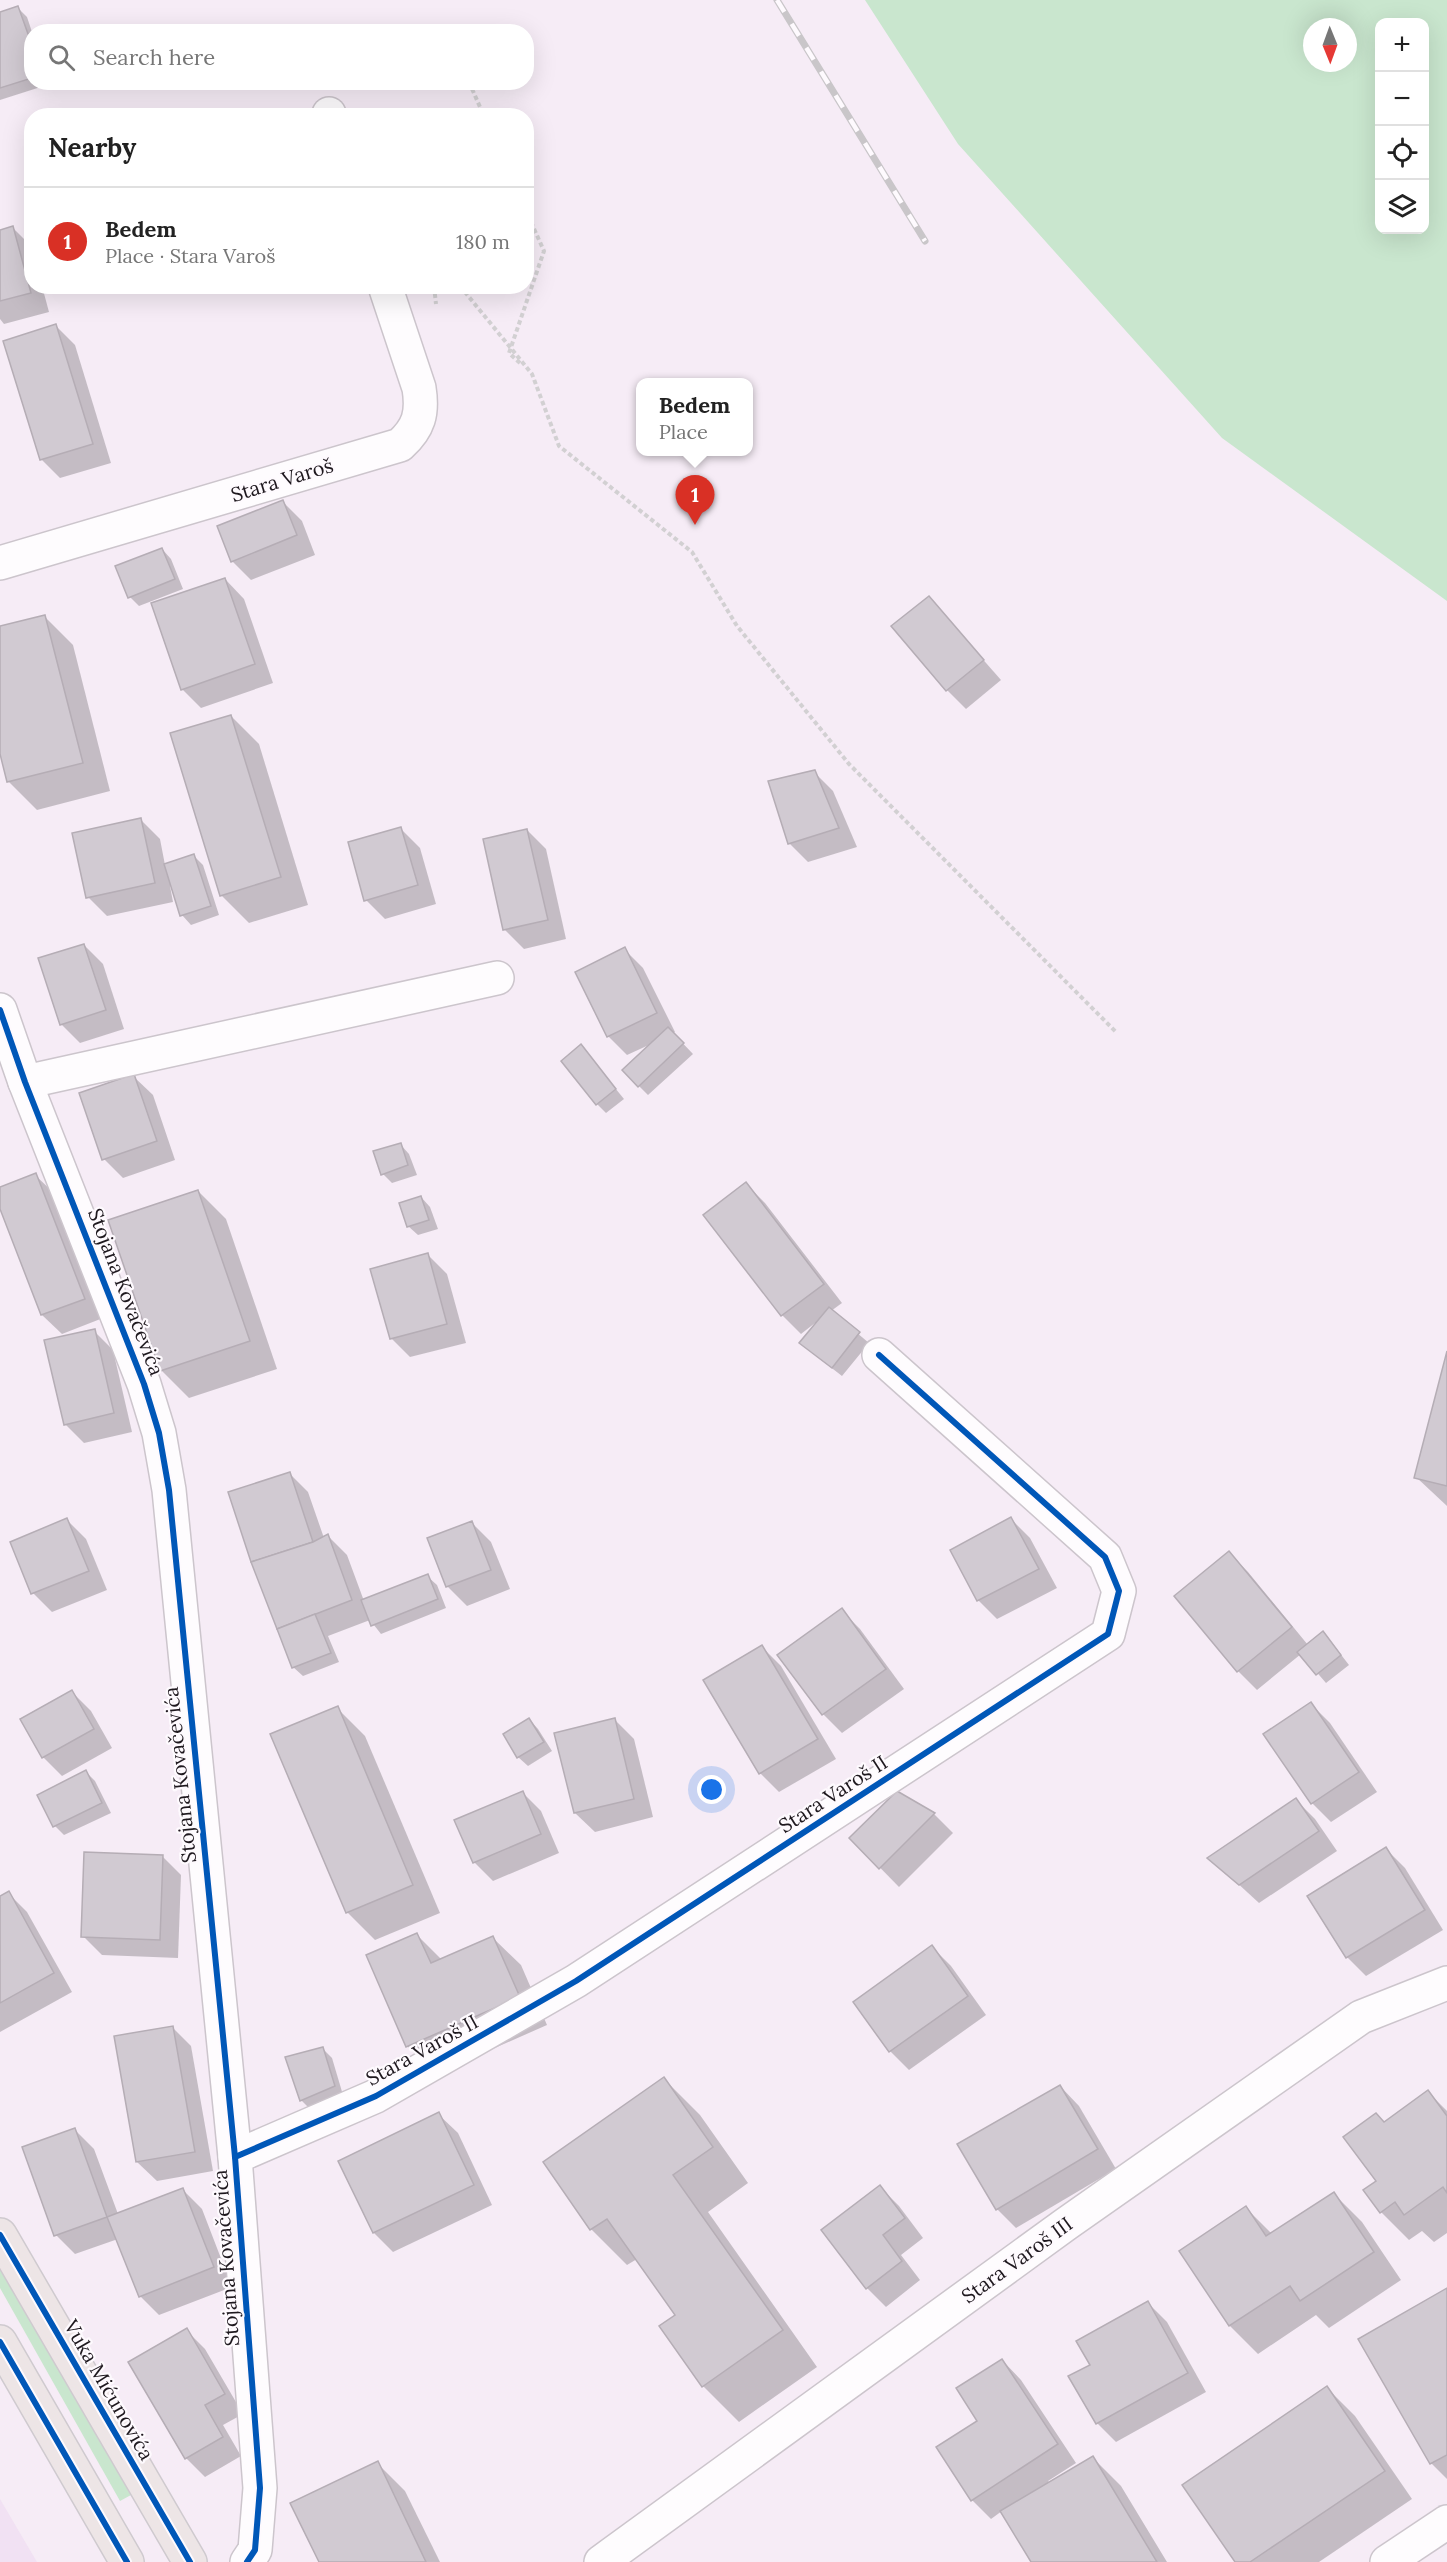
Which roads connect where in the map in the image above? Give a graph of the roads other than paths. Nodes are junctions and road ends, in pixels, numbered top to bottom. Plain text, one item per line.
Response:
1 (388, 294) edge
2 (0, 563) edge
3 (497, 978) dead end
4 (0, 1010) edge
5 (25, 1082) junction
6 (879, 1355) dead end
7 (1447, 1983) edge
8 (235, 2157) junction
9 (0, 2235) edge
10 (0, 2342) edge
11 (1447, 2522) edge
12 (256, 2558) edge
13 (127, 2562) edge
14 (190, 2562) edge
15 (601, 2562) edge
16 (1387, 2562) edge

1 - 2 street, Stara Varoš
3 - 5 street
4 - 5 street, Stojana Kovačevića
5 - 8 street, Stojana Kovačevića
6 - 8 street, Stara Varoš II
7 - 15 street, Stara Varoš III
8 - 12 street, Stojana Kovačevića
9 - 14 main road, Vuka Mićunovića
10 - 13 main road
11 - 16 street

